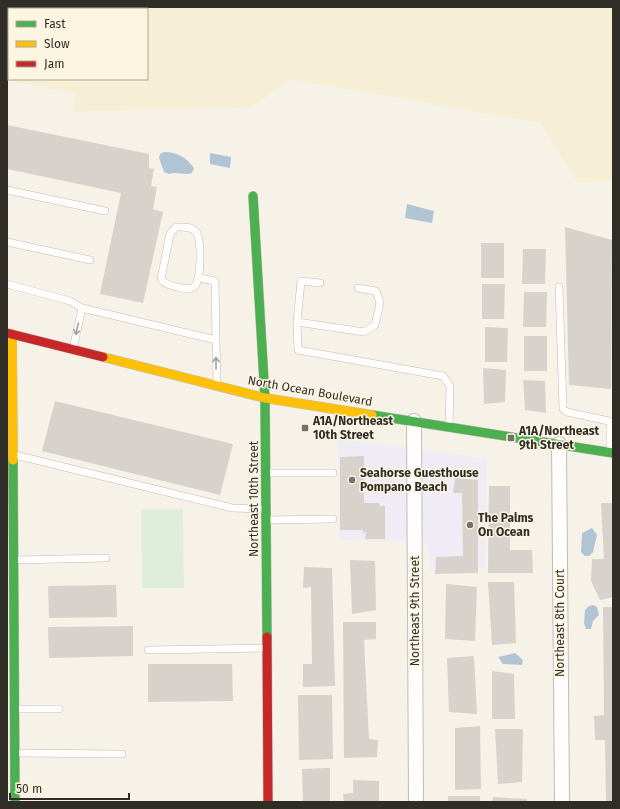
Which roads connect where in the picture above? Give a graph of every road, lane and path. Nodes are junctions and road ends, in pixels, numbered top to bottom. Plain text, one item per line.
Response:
1 (7, 190) edge
2 (253, 196) dead end
3 (105, 211) dead end
4 (7, 242) edge
5 (90, 260) dead end
6 (199, 278) junction
7 (7, 284) edge
8 (320, 284) dead end
9 (559, 287) dead end
10 (358, 288) dead end
11 (82, 308) junction
12 (297, 322) junction
13 (9, 333) edge
14 (216, 340) junction
15 (72, 349) junction
16 (217, 386) junction
17 (265, 398) junction
18 (414, 421) junction
19 (449, 426) junction
20 (559, 444) junction
21 (11, 449) edge
22 (612, 452) edge
23 (266, 473) junction
24 (333, 473) dead end
25 (266, 509) junction
26 (333, 519) dead end
27 (266, 520) junction
28 (10, 545) edge
29 (106, 558) dead end
30 (13, 560) junction
31 (267, 648) junction
32 (148, 650) dead end
33 (14, 709) junction
34 (59, 709) dead end
35 (15, 753) junction
36 (122, 754) dead end
37 (15, 802) edge
38 (268, 802) edge
39 (416, 802) edge
40 (562, 802) edge

1 - 3 lane
2 - 17 street, Northeast 10th Street
4 - 5 lane
6 - 6 lane
6 - 14 lane
7 - 11 lane
8 - 12 lane
9 - 22 lane
10 - 12 lane
11 - 14 lane
11 -> 15 lane
12 - 19 lane
13 - 15 street, North Ocean Boulevard
13 - 21 street
16 -> 14 lane
15 - 16 street, North Ocean Boulevard
16 - 17 street, North Ocean Boulevard
17 - 18 street, North Ocean Boulevard
17 - 23 street, Northeast 10th Street
18 - 19 street, North Ocean Boulevard
18 - 39 street, Northeast 9th Street
19 - 20 street, North Ocean Boulevard
20 - 22 street, North Ocean Boulevard
20 - 40 street, Northeast 8th Court
21 - 25 lane
21 - 28 street
23 - 24 lane
23 - 25 street, Northeast 10th Street
25 - 27 street, Northeast 10th Street
26 - 27 lane
27 - 31 street, Northeast 10th Street
28 - 30 street
29 - 30 lane
30 - 33 street
31 - 32 lane
31 - 38 street, Northeast 10th Street
33 - 34 lane
33 - 35 street
35 - 36 lane
35 - 37 street

